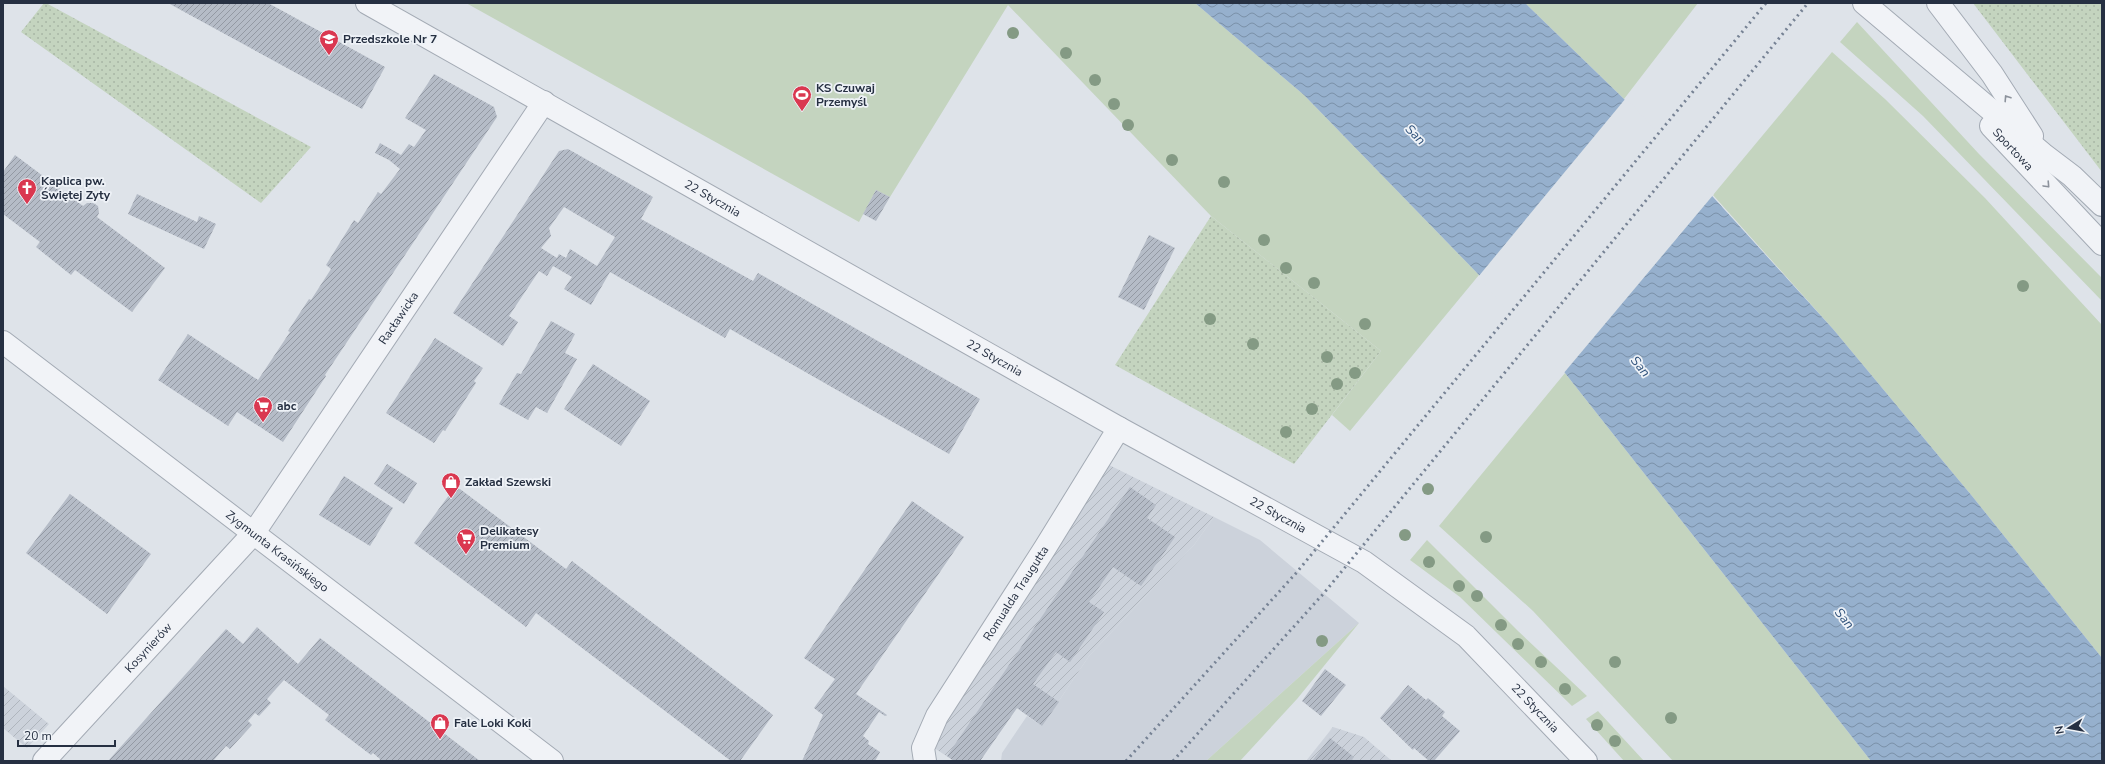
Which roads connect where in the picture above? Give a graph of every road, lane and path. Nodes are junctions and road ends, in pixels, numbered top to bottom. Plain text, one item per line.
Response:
1 (367, 3) edge
2 (1864, 3) edge
3 (1938, 3) edge
4 (1924, 55) junction
5 (544, 102) junction
6 (2043, 154) junction
7 (2102, 205) edge
8 (2102, 244) edge
9 (3, 342) edge
10 (1119, 428) junction
11 (253, 534) junction
12 (1579, 759) edge
13 (546, 760) edge
14 (44, 761) edge
15 (925, 761) edge

1 - 5 street, 22 Stycznia
2 - 4 street, Sportowa
6 -> 3 street
4 - 6 street, Sportowa
4 -> 8 street, Sportowa
5 - 10 street, 22 Stycznia
5 - 11 street, Racławicka
6 - 7 street, Sportowa
9 - 11 street, Zygmunta Krasińskiego
10 - 12 street, 22 Stycznia
10 - 15 street, Romualda Traugutta
11 - 13 street, Zygmunta Krasińskiego
11 - 14 street, Kosynierów

